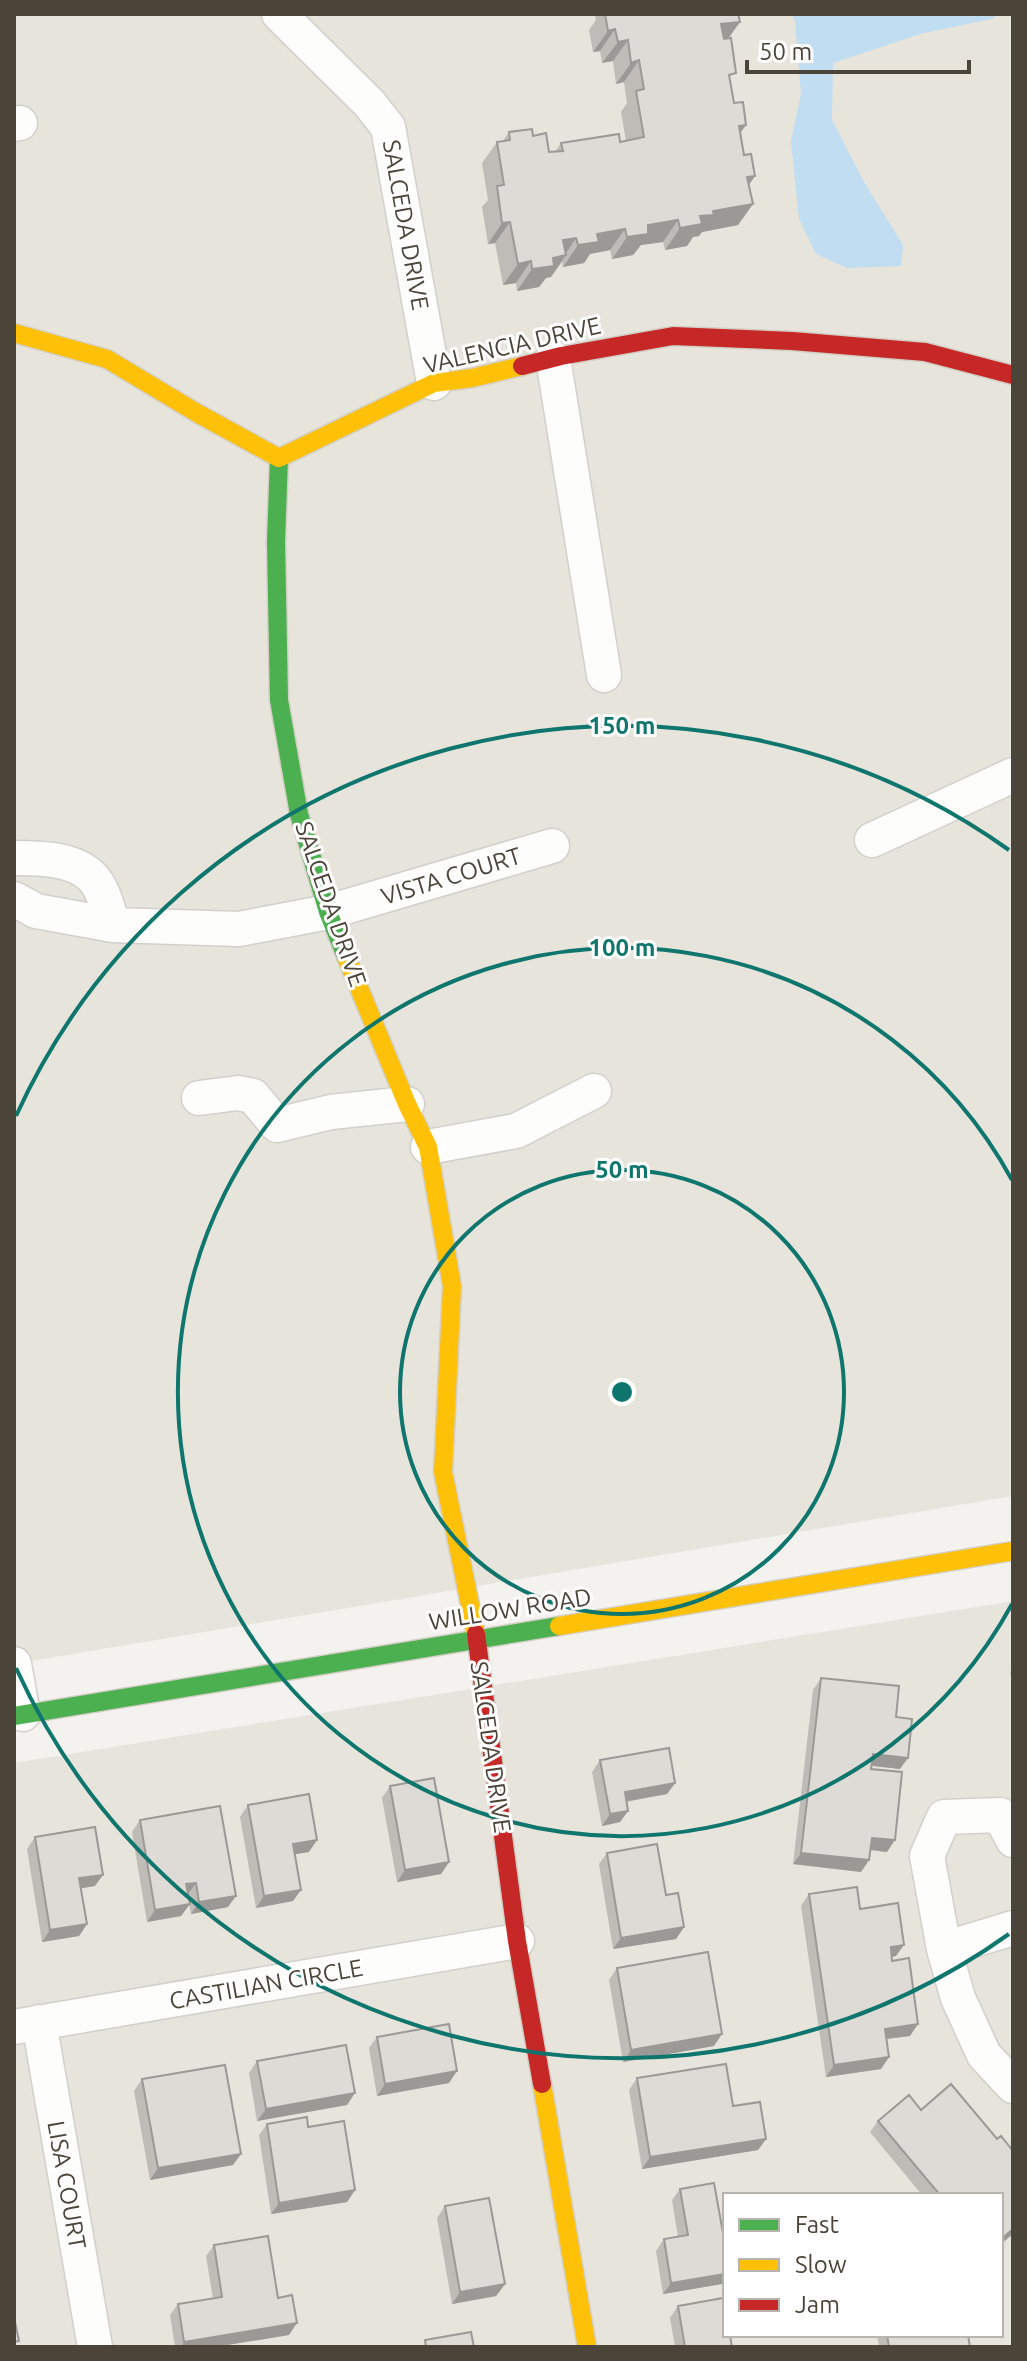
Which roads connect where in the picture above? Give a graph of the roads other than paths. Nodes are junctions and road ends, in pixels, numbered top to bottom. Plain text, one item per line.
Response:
1 (279, 14) edge
2 (14, 333) edge
3 (553, 358) junction
4 (1013, 375) edge
5 (434, 383) junction
6 (279, 458) junction
7 (604, 675) dead end
8 (1013, 775) edge
9 (872, 840) dead end
10 (552, 846) dead end
11 (14, 858) edge
12 (14, 899) edge
13 (328, 912) junction
14 (113, 925) junction
15 (594, 1091) dead end
16 (199, 1098) dead end
17 (407, 1104) junction
18 (428, 1147) junction
19 (1013, 1551) edge
20 (477, 1639) junction
21 (14, 1664) edge
22 (19, 1715) edge
23 (1013, 1840) edge
24 (1013, 1928) edge
25 (517, 1941) junction
26 (944, 1949) junction
27 (27, 2024) edge
28 (1013, 2086) edge
29 (95, 2347) edge
30 (587, 2347) edge

1 - 5 street, SALCEDA DRIVE
2 - 6 street
3 - 4 street, VALENCIA DRIVE
3 - 5 street, VALENCIA DRIVE
3 - 7 street
5 - 6 street, VALENCIA DRIVE
6 - 13 street, SALCEDA DRIVE
8 - 9 street
10 - 13 street, VISTA COURT
11 - 14 street
12 - 14 street, VISTA COURT
13 - 14 street, VISTA COURT
13 - 17 street, SALCEDA DRIVE
15 - 18 street
16 - 17 street
17 - 18 street, SALCEDA DRIVE
18 - 20 street, SALCEDA DRIVE
19 - 20 street, WILLOW ROAD
20 - 22 street, WILLOW ROAD
20 - 25 street, SALCEDA DRIVE
21 - 22 street
23 - 26 street
24 - 26 street
25 - 27 street, CASTILIAN CIRCLE
25 - 30 street, SALCEDA DRIVE
26 - 28 street
27 - 29 street, LISA COURT

